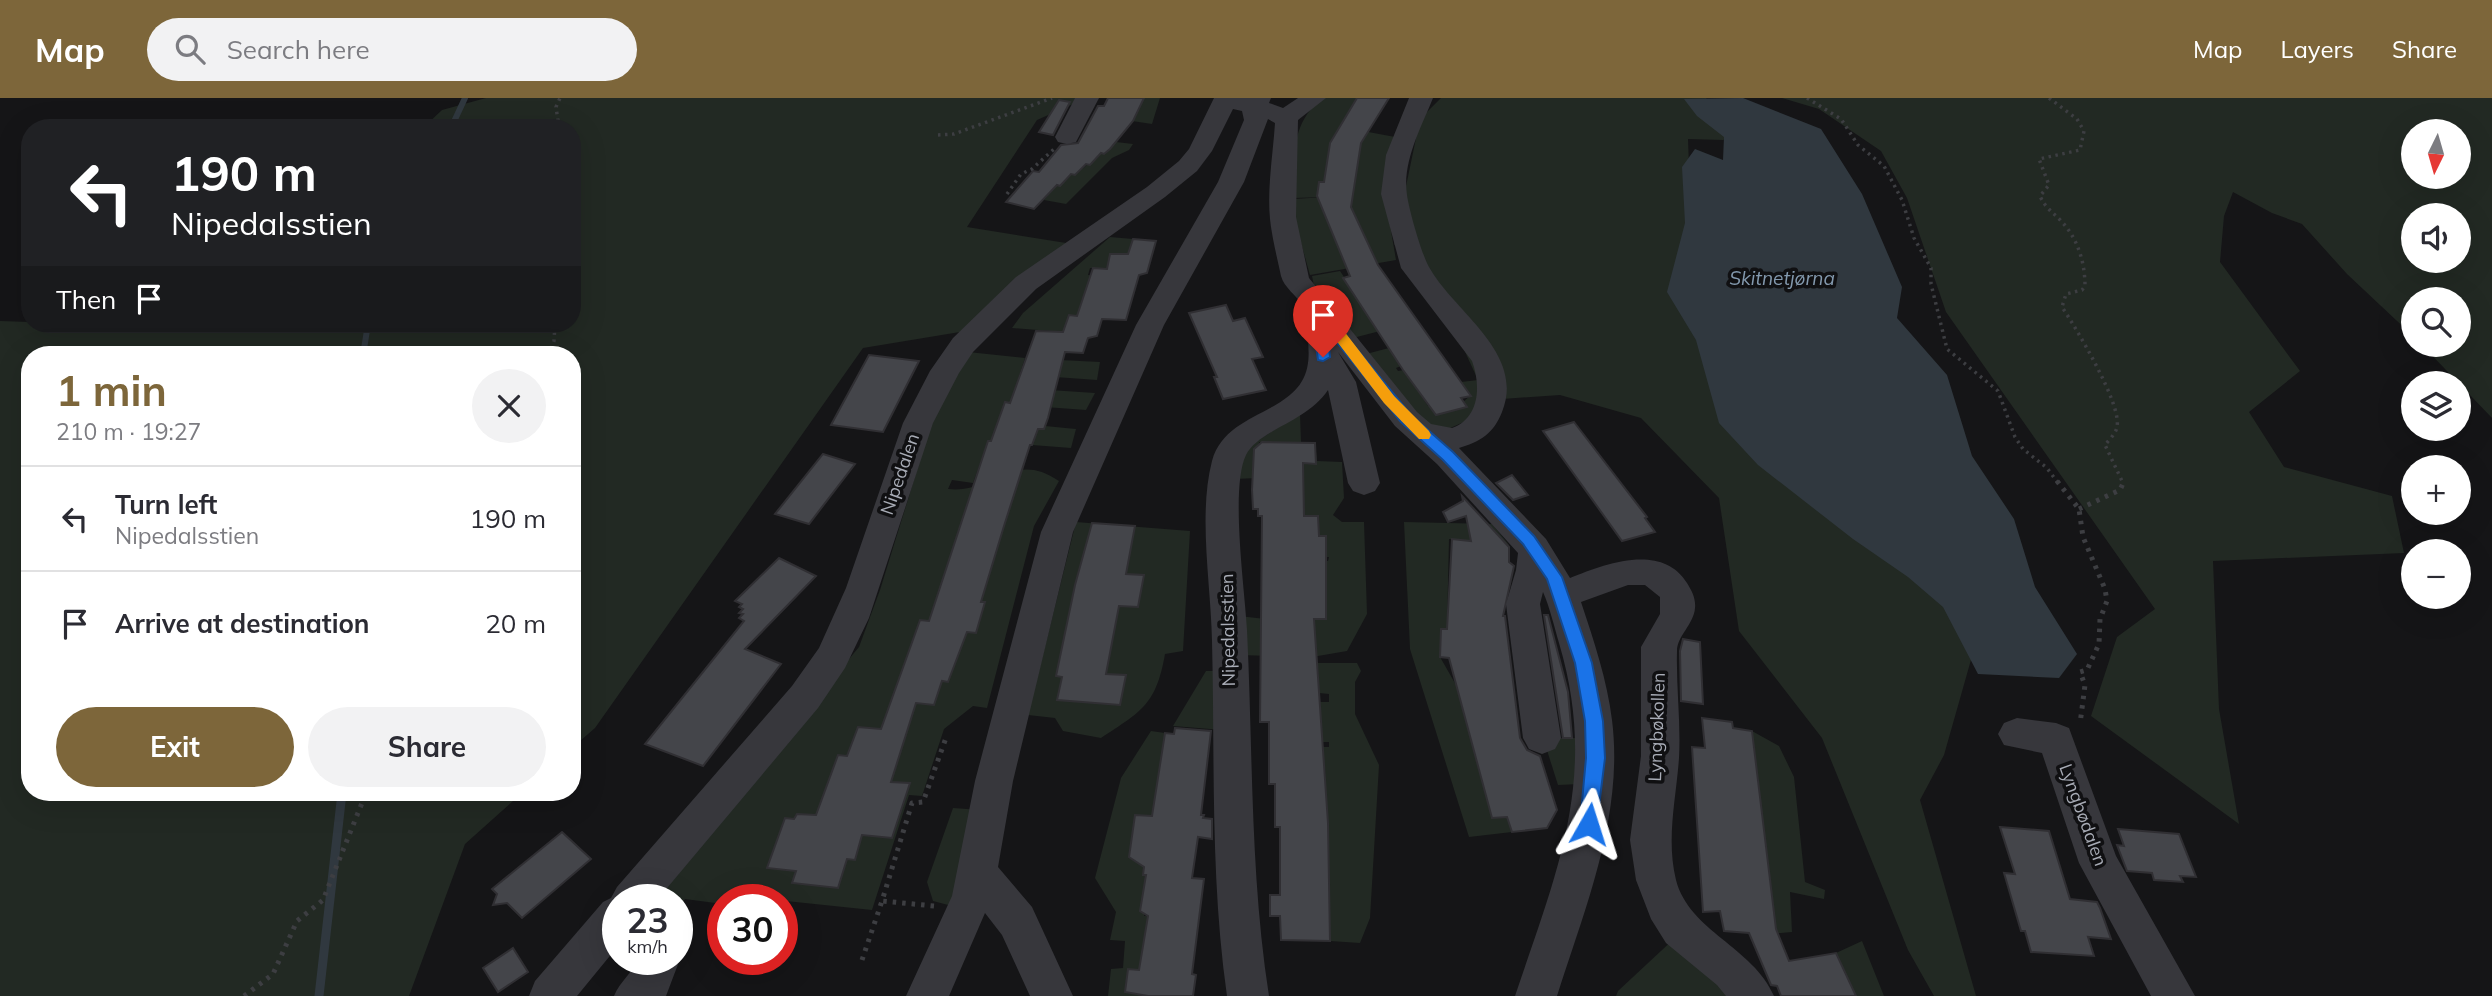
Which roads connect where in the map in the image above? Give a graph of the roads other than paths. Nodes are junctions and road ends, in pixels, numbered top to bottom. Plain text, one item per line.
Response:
1 (1087, 98) edge
2 (1314, 98) edge
3 (1421, 98) edge
4 (1250, 104) edge
5 (1067, 137) road end
6 (1317, 310) junction
7 (1323, 357) junction
8 (1419, 431) junction
9 (1363, 483) dead end
10 (1534, 548) junction
11 (1562, 595) junction
12 (2017, 734) dead end
13 (1542, 738) dead end
14 (648, 884) edge
15 (972, 891) junction
16 (602, 937) edge
17 (653, 975) edge
18 (550, 996) edge
19 (635, 996) edge
20 (927, 996) edge
21 (1052, 996) edge
22 (1248, 996) edge
23 (1536, 996) edge
24 (1753, 996) edge
25 (2174, 996) edge

1 - 5 street
2 - 4 street
3 - 8 street
4 - 6 street
4 - 14 street, Nipedalen
4 - 15 street
6 - 7 street, Nipedalsstien
6 - 8 street
7 - 9 street
7 - 22 street, Nipedalsstien
8 - 10 street
10 - 11 street
10 - 13 street
11 - 23 street
11 - 24 street, Lyngbøkollen
12 - 25 street, Lyngbødalen
15 - 20 street
15 - 21 street
16 - 18 street, Nipedalen
17 - 19 street

